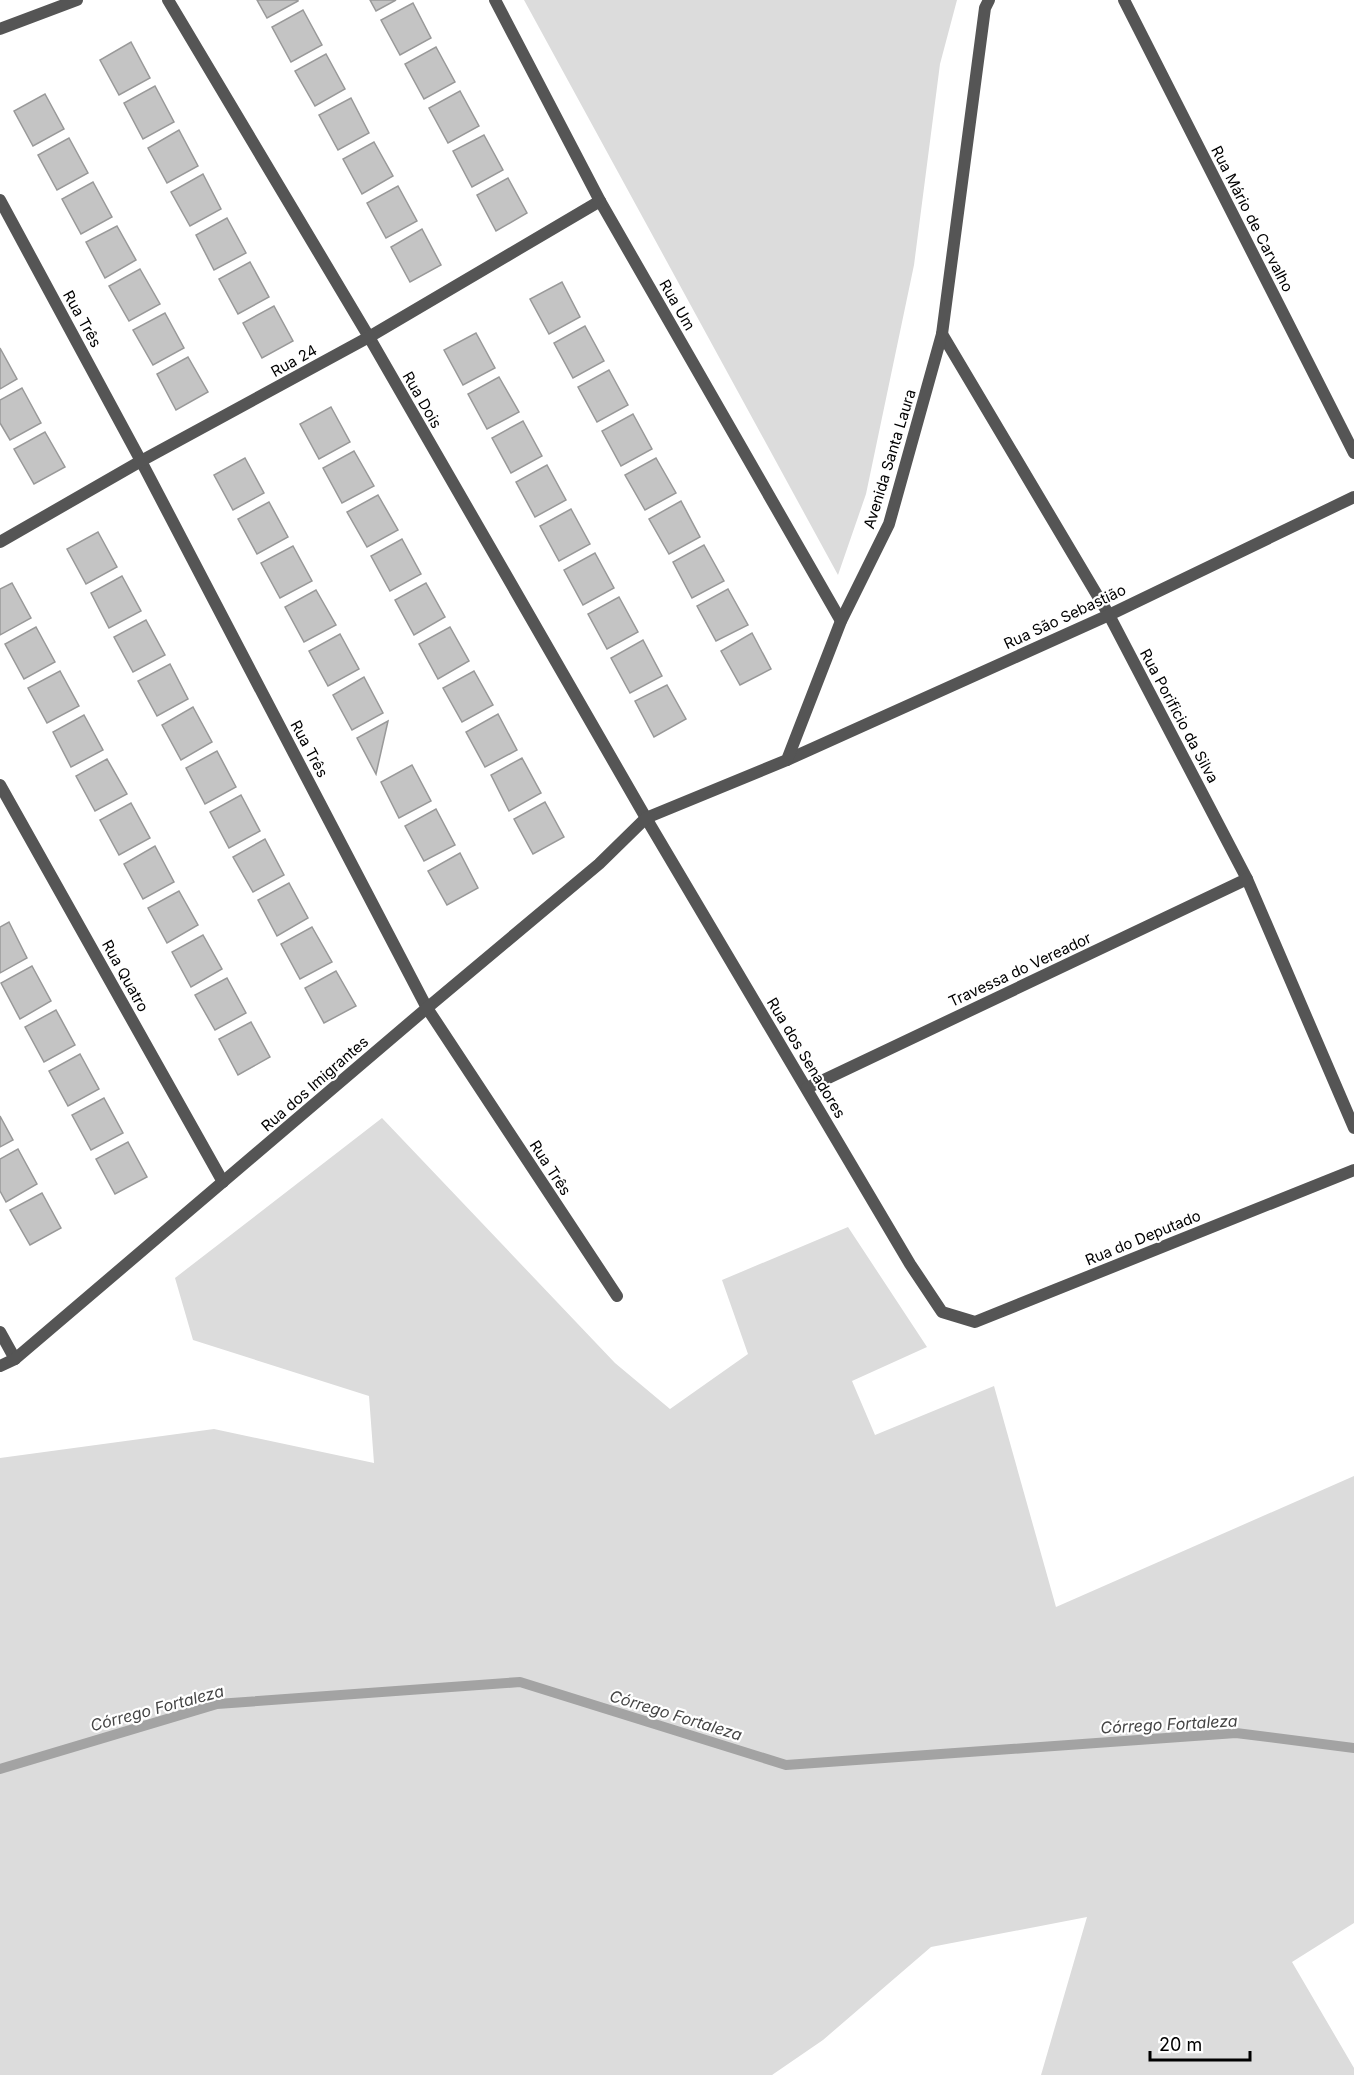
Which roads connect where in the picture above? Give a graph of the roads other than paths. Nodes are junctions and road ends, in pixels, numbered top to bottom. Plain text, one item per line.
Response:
1 (76, 0) edge
2 (168, 0) edge
3 (495, 0) edge
4 (988, 0) edge
5 (1124, 0) edge
6 (0, 29) edge
7 (0, 200) edge
8 (600, 201) junction
9 (942, 334) junction
10 (369, 337) junction
11 (1354, 453) edge
12 (141, 461) junction
13 (1354, 497) edge
14 (0, 542) edge
15 (1109, 615) junction
16 (841, 621) junction
17 (787, 760) junction
18 (0, 785) edge
19 (646, 818) junction
20 (1247, 879) junction
21 (427, 1008) junction
22 (807, 1088) junction
23 (1354, 1128) edge
24 (1354, 1170) edge
25 (224, 1182) junction
26 (617, 1296) dead end
27 (942, 1312) joint
28 (0, 1332) edge
29 (15, 1359) junction
30 (0, 1366) edge

1 - 6 street
2 - 10 street, Rua Dois
3 - 8 street, Rua Um
4 - 9 street, Avenida Santa Laura
5 - 11 street, Rua Mário de Carvalho
7 - 12 street, Rua Três
8 - 10 street, Rua 24
8 - 16 street, Rua Um
9 - 15 street, Rua Porificio da Silva
9 - 16 street, Avenida Santa Laura
10 - 12 street, Rua 24
10 - 19 street, Rua Dois
12 - 14 street, Rua 24
12 - 21 street, Rua Três
13 - 15 street, Rua São Sebastião
15 - 17 street, Rua São Sebastião
15 - 20 street, Rua Porificio da Silva
16 - 17 street, Avenida Santa Laura
17 - 19 street
18 - 25 street, Rua Quatro
19 - 21 street, Rua dos Imigrantes
19 - 22 street, Rua dos Senadores
20 - 22 street, Travessa do Vereador
20 - 23 street, Rua Porificio da Silva
21 - 25 street, Rua dos Imigrantes
21 - 26 street, Rua Três
22 - 27 street, Rua dos Senadores
24 - 27 street, Rua do Deputado
25 - 29 street, Rua dos Imigrantes
28 - 29 street
29 - 30 street, Rua dos Imigrantes

